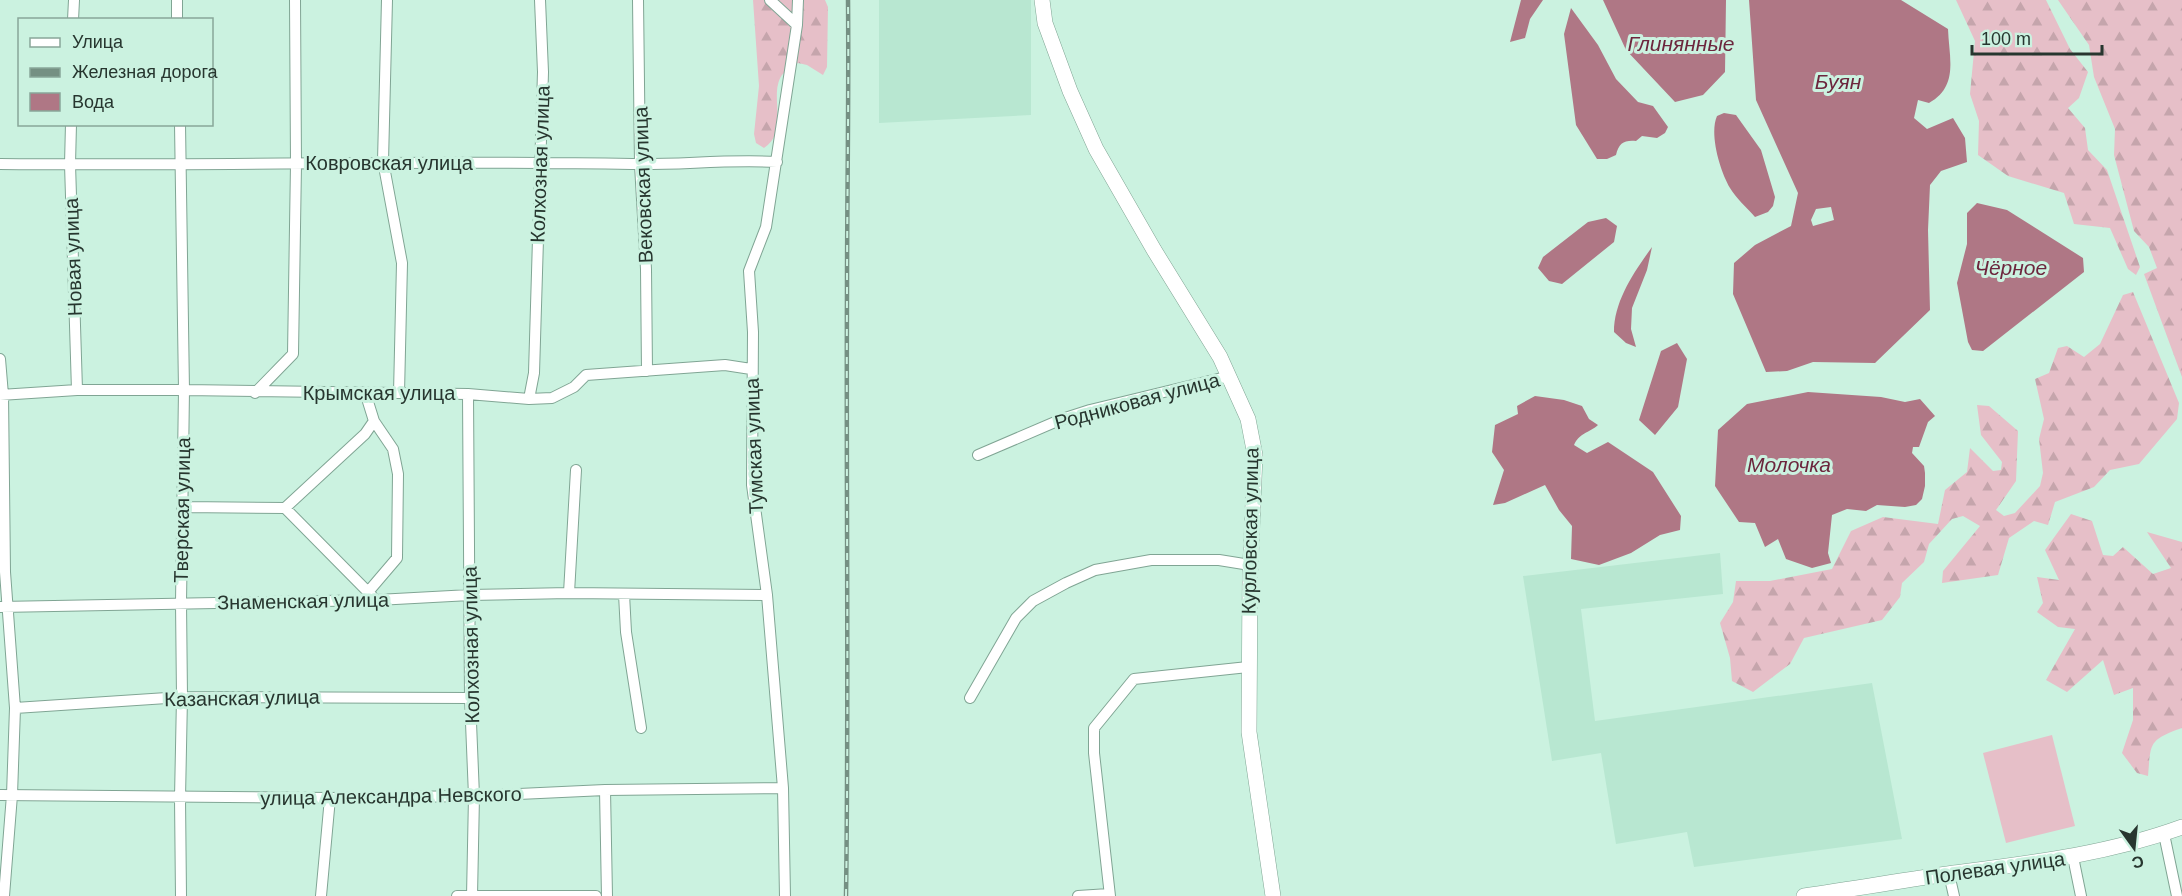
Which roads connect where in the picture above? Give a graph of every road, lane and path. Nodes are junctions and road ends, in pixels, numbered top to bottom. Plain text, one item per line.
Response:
1 (74, 0) edge
2 (177, 0) edge
3 (295, 0) edge
4 (387, 0) edge
5 (540, 0) edge
6 (638, 0) edge
7 (771, 0) edge
8 (798, 0) edge
9 (1041, 0) edge
10 (73, 18) edge
11 (177, 18) edge
12 (797, 24) junction
13 (71, 126) edge
14 (180, 126) edge
15 (383, 161) junction
16 (540, 162) junction
17 (777, 162) junction
18 (180, 163) junction
19 (0, 164) edge
20 (70, 164) junction
21 (296, 164) junction
22 (640, 165) junction
23 (0, 359) edge
24 (751, 369) junction
25 (647, 371) junction
26 (1230, 376) junction
27 (77, 390) junction
28 (184, 390) junction
29 (255, 393) junction
30 (365, 393) junction
31 (399, 393) junction
32 (468, 394) junction
33 (2, 395) edge
34 (529, 399) junction
35 (374, 421) junction
36 (978, 455) dead end
37 (576, 470) dead end
38 (183, 507) junction
39 (285, 508) junction
40 (1250, 565) junction
41 (368, 592) junction
42 (569, 593) junction
43 (624, 594) junction
44 (470, 595) junction
45 (766, 595) junction
46 (377, 600) junction
47 (180, 603) junction
48 (4, 607) edge
49 (1248, 667) junction
50 (182, 697) junction
51 (470, 698) junction
52 (970, 698) dead end
53 (15, 708) junction
54 (641, 728) dead end
55 (783, 788) junction
56 (605, 790) junction
57 (6, 795) edge
58 (474, 796) junction
59 (180, 798) junction
60 (330, 798) junction
61 (2182, 827) edge
62 (2164, 834) junction
63 (2073, 857) junction
64 (1950, 873) junction
65 (1109, 895) edge
66 (4, 896) edge
67 (181, 896) edge
68 (321, 896) edge
69 (457, 896) edge
70 (472, 896) edge
71 (596, 896) edge
72 (607, 896) edge
73 (785, 896) edge
74 (1078, 896) edge
75 (1273, 896) edge
76 (1806, 896) edge
77 (1954, 896) edge
78 (2080, 896) edge
79 (2177, 896) edge

1 - 10 street
2 - 11 street
3 - 21 street
4 - 15 street
5 - 16 street, Колхозная улица
6 - 22 street, Вековская улица
7 - 12 street
8 - 12 street, Тумская улица
9 - 26 main road, Курловская улица
12 - 17 street, Тумская улица
13 - 20 street, Новая улица
14 - 18 street, Тверская улица
15 - 16 street, Ковровская улица
15 - 21 street, Ковровская улица
15 - 31 street
16 - 22 street, Ковровская улица
16 - 34 street, Колхозная улица
17 - 22 street, Ковровская улица
17 - 24 street, Тумская улица
18 - 20 street, Ковровская улица
18 - 21 street, Ковровская улица
18 - 28 street, Тверская улица
19 - 20 street, Ковровская улица
20 - 27 street, Новая улица
21 - 29 street
22 - 25 street, Вековская улица
23 - 33 street
24 - 25 street, Крымская улица
24 - 45 street, Тумская улица
25 - 34 street, Крымская улица
26 - 36 street, Родниковая улица
26 - 40 main road, Курловская улица
27 - 28 street, Крымская улица
27 - 33 street, Крымская улица
28 - 29 street, Крымская улица
28 - 38 street, Тверская улица
29 - 30 street, Крымская улица
30 - 31 street, Крымская улица
30 - 35 street
31 - 32 street, Крымская улица
32 - 34 street, Крымская улица
32 - 44 street, Колхозная улица
33 - 48 street
35 - 39 street
35 - 41 street
37 - 42 street
38 - 39 street
38 - 47 street, Тверская улица
39 - 41 street
40 - 49 main road, Курловская улица
40 - 52 street
41 - 46 street
42 - 43 street, Знаменская улица
42 - 44 street, Знаменская улица
43 - 45 street, Знаменская улица
43 - 54 street
44 - 46 street, Знаменская улица
44 - 51 street, Колхозная улица
45 - 55 street, Тумская улица
46 - 47 street, Знаменская улица
47 - 48 street, Знаменская улица
47 - 50 street, Тверская улица
48 - 53 street
49 - 65 street
49 - 75 main road, Курловская улица
50 - 51 street, Казанская улица
50 - 53 street, Казанская улица
50 - 59 street, Тверская улица
51 - 58 street, Колхозная улица
53 - 57 street
55 - 56 street, улица Александра Невского
55 - 73 street, Тумская улица
56 - 58 street, улица Александра Невского
56 - 72 street
57 - 59 street, улица Александра Невского
57 - 66 street
58 - 60 street, улица Александра Невского
58 - 70 street, Колхозная улица
59 - 60 street, улица Александра Невского
59 - 67 street, Тверская улица
60 - 68 street
61 - 62 main road, Полевая улица
62 - 63 main road, Полевая улица
62 - 79 street
63 - 64 main road, Полевая улица
63 - 78 street
64 - 76 main road, Полевая улица
64 - 77 street
65 - 74 street
69 - 70 street
70 - 71 street

